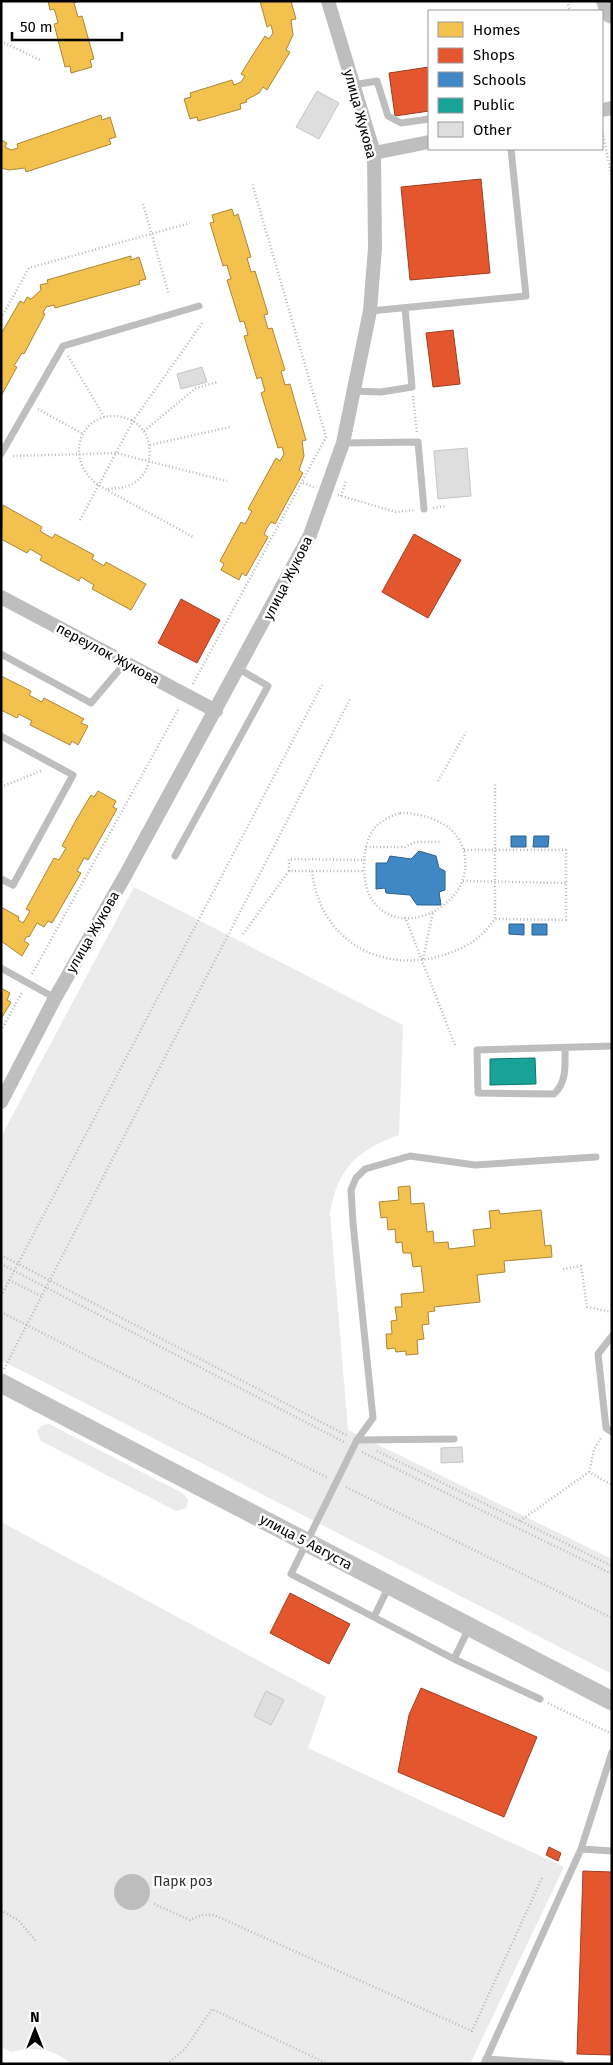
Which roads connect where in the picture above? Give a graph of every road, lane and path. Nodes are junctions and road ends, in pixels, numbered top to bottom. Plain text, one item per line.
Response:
1 (328, 1) edge
2 (609, 1) edge
3 (612, 11) edge
4 (1, 41) edge
5 (42, 61) dead end
6 (353, 85) junction
7 (428, 119) edge
8 (603, 134) edge
9 (428, 142) edge
10 (510, 150) edge
11 (374, 153) junction
12 (612, 179) edge
13 (252, 183) dead end
14 (144, 204) dead end
15 (190, 223) dead end
16 (152, 234) junction
17 (169, 295) dead end
18 (199, 306) dead end
19 (405, 308) junction
20 (370, 311) junction
21 (1, 318) edge
22 (203, 322) dead end
23 (63, 346) junction
24 (218, 382) dead end
25 (412, 387) junction
26 (354, 391) junction
27 (30, 404) junction
28 (105, 418) junction
29 (133, 421) junction
30 (230, 426) dead end
31 (144, 431) junction
32 (83, 434) junction
33 (418, 442) junction
34 (343, 443) junction
35 (150, 445) junction
36 (116, 453) junction
37 (1, 454) edge
38 (79, 454) junction
39 (11, 456) dead end
40 (149, 462) junction
41 (227, 481) dead end
42 (302, 483) junction
43 (98, 486) junction
44 (108, 489) junction
45 (326, 491) junction
46 (446, 506) dead end
47 (424, 509) junction
48 (80, 520) dead end
49 (193, 537) dead end
50 (1, 597) edge
51 (1, 654) edge
52 (125, 663) junction
53 (238, 669) junction
54 (322, 685) dead end
55 (186, 695) junction
56 (350, 699) dead end
57 (216, 710) junction
58 (466, 732) dead end
59 (1, 736) edge
60 (54, 765) junction
61 (438, 780) dead end
62 (495, 782) dead end
63 (1, 787) edge
64 (442, 842) dead end
65 (366, 847) junction
66 (464, 850) junction
67 (495, 850) junction
68 (175, 856) dead end
69 (366, 860) junction
70 (289, 871) junction
71 (312, 871) junction
72 (365, 871) junction
73 (1, 879) edge
74 (463, 881) junction
75 (495, 882) junction
76 (566, 883) junction
77 (433, 912) junction
78 (405, 917) junction
79 (495, 919) junction
80 (243, 934) dead end
81 (423, 961) junction
82 (1, 968) edge
83 (27, 982) junction
84 (55, 998) junction
85 (1, 1031) edge
86 (455, 1045) dead end
87 (612, 1046) edge
88 (565, 1049) junction
89 (1, 1102) edge
90 (596, 1157) dead end
91 (1, 1256) edge
92 (1, 1264) edge
93 (18, 1264) junction
94 (563, 1269) dead end
95 (15, 1270) junction
96 (10, 1280) junction
97 (50, 1280) junction
98 (46, 1286) junction
99 (1, 1296) edge
100 (41, 1296) junction
101 (1, 1312) edge
102 (612, 1312) edge
103 (26, 1325) junction
104 (612, 1336) edge
105 (1, 1375) edge
106 (1, 1383) edge
107 (609, 1430) edge
108 (454, 1439) dead end
109 (355, 1444) junction
110 (589, 1472) junction
111 (336, 1482) junction
112 (612, 1485) edge
113 (520, 1521) junction
114 (307, 1542) junction
115 (612, 1566) edge
116 (612, 1574) edge
117 (389, 1585) junction
118 (374, 1617) junction
119 (612, 1618) edge
120 (470, 1627) junction
121 (454, 1659) junction
122 (540, 1699) joint
123 (612, 1701) edge
124 (612, 1734) edge
125 (612, 1752) edge
126 (581, 1849) junction
127 (612, 1851) edge
128 (542, 1878) dead end
129 (154, 1904) dead end
130 (1, 1910) edge
131 (36, 1941) dead end
132 (485, 2062) edge
133 (167, 2064) edge
134 (328, 2064) edge
135 (560, 2064) edge

1 - 6 street, улица Жукова
2 - 3 highway
4 - 5 path
6 - 7 lane
6 - 11 street, улица Жукова
8 - 12 path
9 - 11 street
10 - 19 lane
11 - 20 street, улица Жукова
13 - 42 path
14 - 16 path
15 - 16 path
16 - 17 path
16 - 21 path
18 - 23 lane
19 - 20 lane
19 - 25 lane
20 - 26 street, улица Жукова
22 - 29 path
23 - 27 lane
23 - 28 path
24 - 31 path
25 - 26 lane
25 - 33 path
26 - 34 street, улица Жукова
27 - 32 path
27 - 37 lane
28 - 29 path
28 - 32 path
29 - 31 path
29 - 36 path
30 - 35 path
31 - 35 path
32 - 38 path
33 - 34 lane
33 - 47 lane
34 - 45 street, улица Жукова
35 - 40 path
36 - 38 path
36 - 40 path
36 - 43 path
38 - 39 path
38 - 43 path
40 - 41 path
40 - 44 path
42 - 45 path
42 - 55 path
43 - 44 path
43 - 48 path
44 - 49 path
45 - 47 path
45 - 53 street, улица Жукова
46 - 47 path
50 - 52 street, переулок Жукова
51 - 52 lane
52 - 55 street, переулок Жукова
53 - 57 street, улица Жукова
53 - 68 lane
54 - 93 path
55 - 57 street, переулок Жукова
55 - 83 path
56 - 97 path
57 - 84 street, улица Жукова
58 - 61 path
59 - 60 lane
60 - 63 path
60 - 73 lane
62 - 67 path
64 - 65 path
65 - 66 path
65 - 69 path
66 - 67 path
66 - 74 path
67 - 75 path
67 - 76 path
69 - 70 path
69 - 72 path
70 - 71 path
70 - 80 path
71 - 72 path
71 - 81 path
72 - 78 path
74 - 75 path
74 - 77 path
75 - 76 path
75 - 79 path
76 - 79 path
77 - 78 path
77 - 81 path
78 - 81 path
79 - 81 path
81 - 86 path
82 - 83 lane
83 - 84 lane
83 - 85 path
84 - 89 street, улица Жукова
87 - 88 lane
88 - 88 lane
90 - 109 lane
91 - 93 path
92 - 95 path
93 - 95 path
93 - 97 path
94 - 102 path
95 - 96 path
95 - 98 path
96 - 99 path
96 - 100 path
97 - 98 path
97 - 109 path
98 - 100 path
98 - 109 path
100 - 103 path
101 - 103 path
103 - 105 path
103 - 111 path
104 - 107 lane
106 - 114 street, улица 5 Августа
107 - 110 path
108 - 109 lane
109 - 111 lane
109 - 113 path
109 - 116 path
110 - 112 path
110 - 113 path
111 - 114 lane
111 - 119 path
113 - 115 path
114 - 117 street, улица 5 Августа
114 - 118 lane
117 - 118 lane
117 - 120 street, улица 5 Августа
118 - 121 lane
120 - 121 lane
120 - 123 street, улица 5 Августа
121 - 122 lane
122 - 124 path
125 - 126 lane
126 - 127 lane
126 - 132 lane
128 - 129 path
130 - 131 path
132 - 135 lane
133 - 134 path

